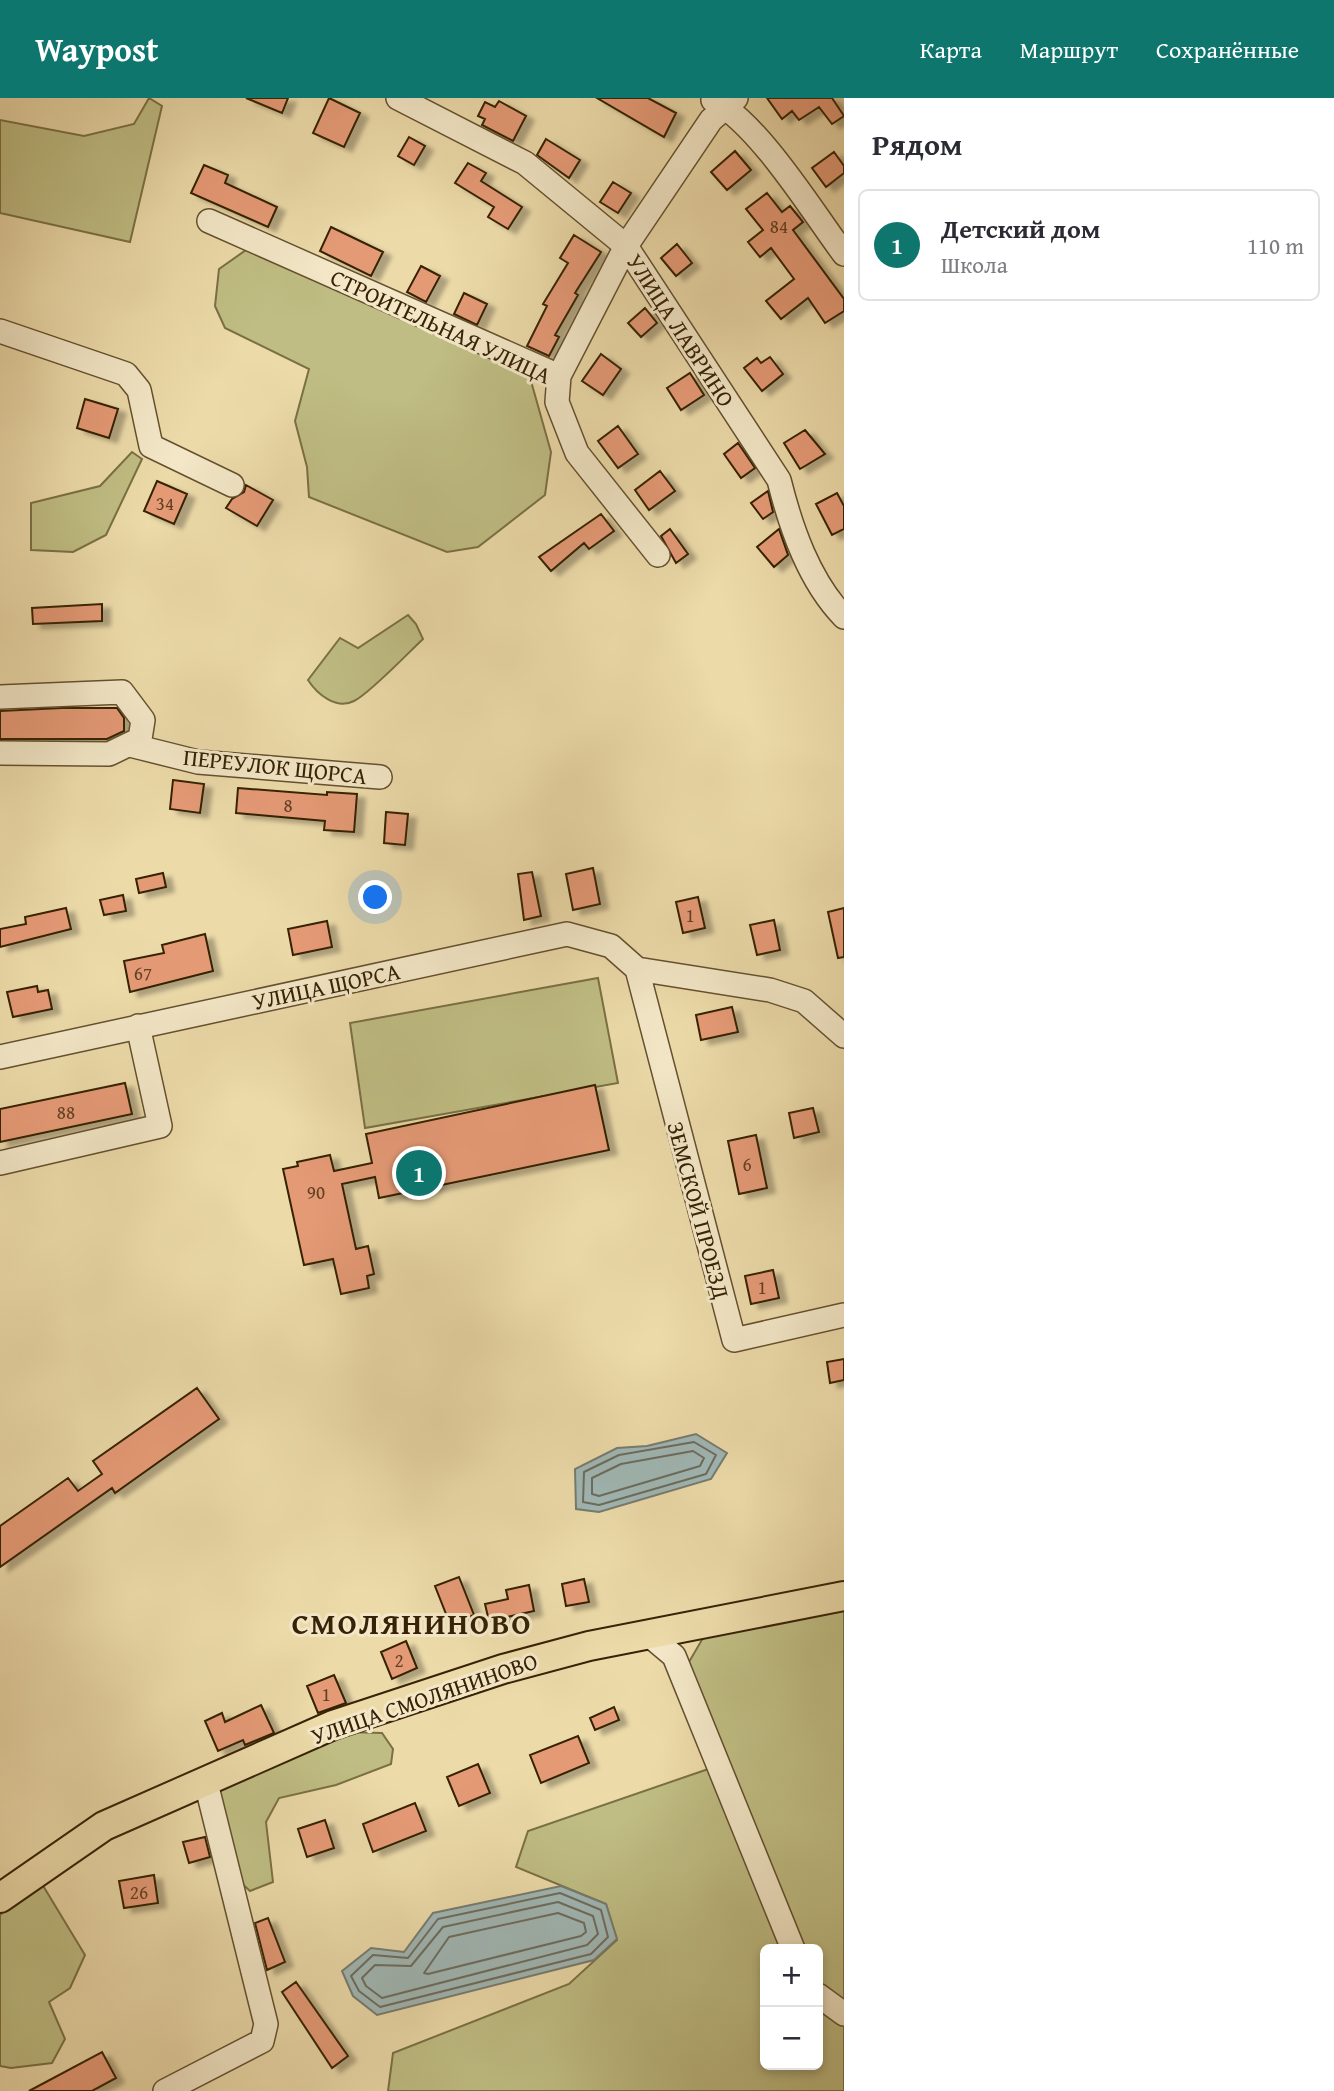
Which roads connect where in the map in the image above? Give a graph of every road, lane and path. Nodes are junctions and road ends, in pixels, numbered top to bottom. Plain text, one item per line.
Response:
1 (398, 98) edge
2 (723, 101) edge
3 (209, 221) dead end
4 (626, 246) junction
5 (844, 254) edge
6 (0, 331) edge
7 (559, 376) junction
8 (232, 485) dead end
9 (658, 555) dead end
10 (844, 617) edge
11 (0, 697) edge
12 (130, 745) junction
13 (0, 753) edge
14 (380, 777) dead end
15 (641, 969) junction
16 (138, 1026) junction
17 (844, 1036) edge
18 (0, 1057) edge
19 (0, 1163) edge
20 (844, 1315) edge
21 (844, 1596) edge
22 (649, 1635) junction
23 (206, 1783) junction
24 (0, 1898) edge
25 (791, 1944) edge
26 (823, 1999) edge
27 (844, 2014) edge
28 (166, 2091) edge

1 - 4 street, УЛИЦА ЛАВРИНО
2 - 4 street
2 - 5 street
3 - 7 street, СТРОИТЕЛЬНАЯ УЛИЦА
4 - 7 street
4 - 10 street, УЛИЦА ЛАВРИНО
6 - 8 street
7 - 9 street, СТРОИТЕЛЬНАЯ УЛИЦА
11 - 12 street
12 - 13 street
12 - 14 street, ПЕРЕУЛОК ЩОРСА
15 - 16 street, УЛИЦА ЩОРСА
15 - 17 street
15 - 20 street, ЗЕМСКОЙ ПРОЕЗД
16 - 18 street, УЛИЦА ЩОРСА
16 - 19 street
21 - 22 main road, УЛИЦА СМОЛЯНИНОВО
22 - 23 main road, УЛИЦА СМОЛЯНИНОВО
22 - 25 street
23 - 24 main road, УЛИЦА СМОЛЯНИНОВО
23 - 28 street
26 - 27 street

